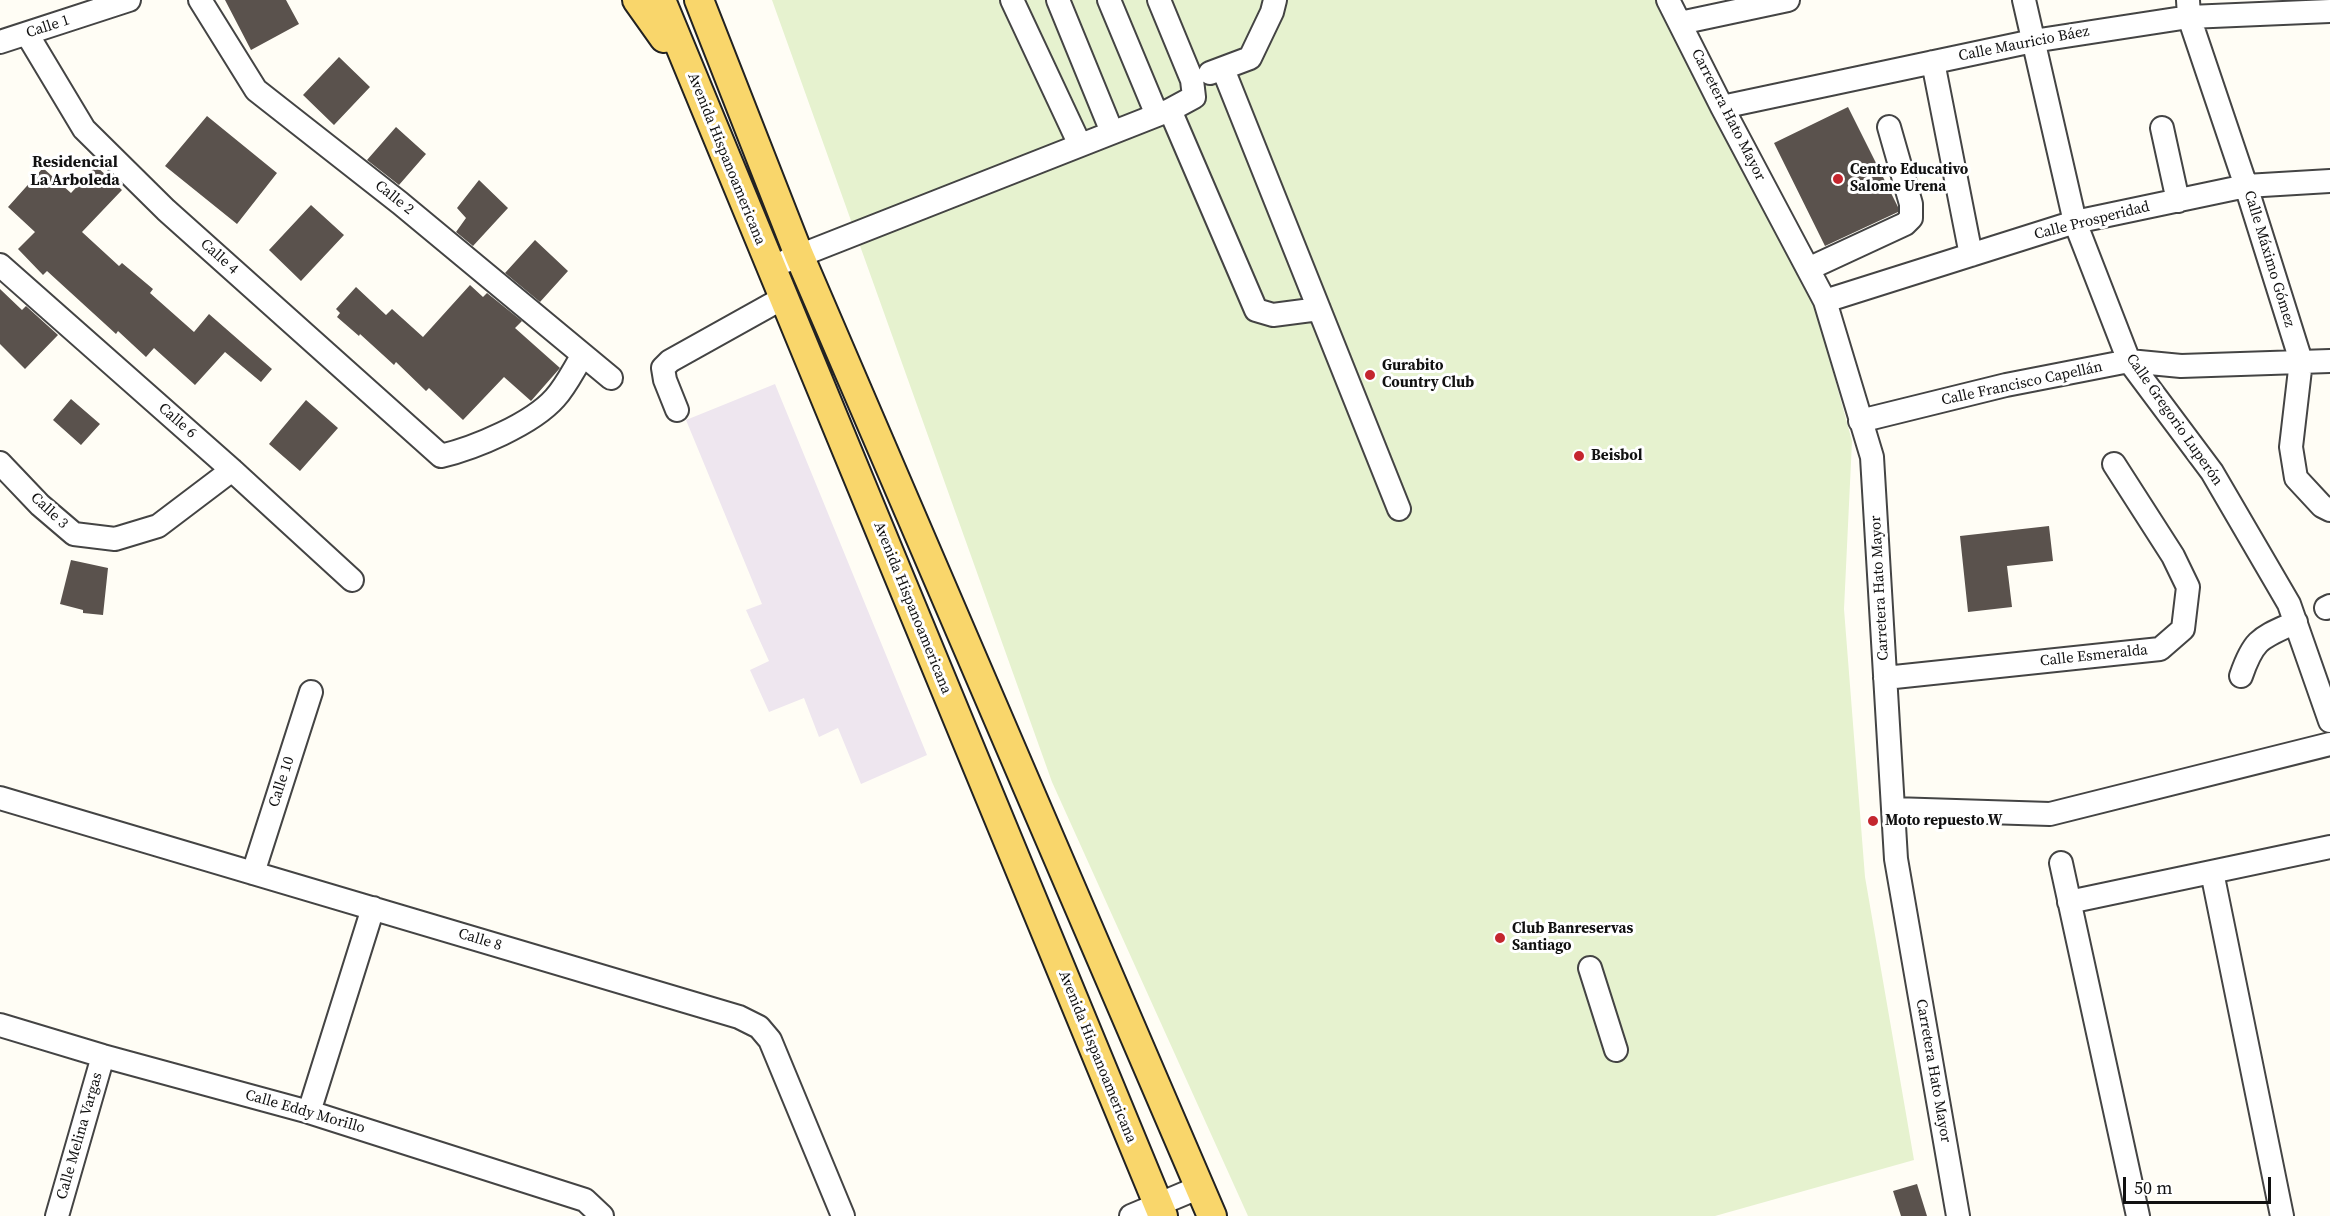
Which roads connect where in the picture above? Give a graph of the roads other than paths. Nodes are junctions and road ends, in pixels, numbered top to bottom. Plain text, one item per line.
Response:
1 (129, 0) edge
2 (200, 0) edge
3 (637, 0) edge
4 (661, 0) edge
5 (699, 0) edge
6 (704, 0) edge
7 (1012, 0) edge
8 (1058, 0) edge
9 (1108, 0) edge
10 (1159, 0) edge
11 (1275, 0) edge
12 (1668, 0) edge
13 (1788, 0) edge
14 (2024, 0) edge
15 (2263, 7) edge
16 (2188, 8) edge
17 (2330, 11) edge
18 (1680, 23) junction
19 (27, 34) junction
20 (2033, 40) junction
21 (0, 42) edge
22 (721, 53) junction
23 (1933, 62) junction
24 (1223, 69) junction
25 (693, 79) junction
26 (1192, 80) junction
27 (1722, 107) junction
28 (1163, 112) junction
29 (1888, 128) dead end
30 (2162, 128) dead end
31 (1112, 132) junction
32 (1080, 145) junction
33 (2330, 181) edge
34 (2246, 186) junction
35 (2178, 201) junction
36 (2075, 222) junction
37 (799, 255) junction
38 (1971, 255) junction
39 (0, 264) edge
40 (770, 267) junction
41 (1808, 269) junction
42 (783, 298) junction
43 (1825, 301) junction
44 (1319, 309) junction
45 (583, 355) junction
46 (2129, 361) junction
47 (2301, 361) junction
48 (2330, 361) edge
49 (611, 378) dead end
50 (677, 410) dead end
51 (1860, 421) junction
52 (0, 463) edge
53 (2114, 464) dead end
54 (232, 470) junction
55 (1399, 509) dead end
56 (2330, 510) edge
57 (352, 580) dead end
58 (2295, 622) junction
59 (2241, 676) dead end
60 (1885, 678) junction
61 (311, 692) dead end
62 (2326, 696) edge
63 (2330, 721) edge
64 (2330, 744) edge
65 (0, 798) edge
66 (1893, 809) junction
67 (2330, 847) edge
68 (2061, 863) dead end
69 (2212, 872) junction
70 (253, 873) junction
71 (2069, 902) junction
72 (373, 908) junction
73 (1590, 968) dead end
74 (0, 1025) edge
75 (1616, 1050) dead end
76 (103, 1056) junction
77 (309, 1112) junction
78 (1200, 1187) junction
79 (1144, 1214) edge
80 (57, 1216) edge
81 (602, 1216) edge
82 (843, 1216) edge
83 (1212, 1216) edge
84 (1958, 1216) edge
85 (2138, 1216) edge
86 (2282, 1216) edge

1 - 19 street, Calle 1
2 - 45 street, Calle 2
3 - 25 main road
4 - 25 main road, Avenida Hispanoamericana
5 - 22 main road
6 - 22 main road
7 - 32 street
8 - 31 street
9 - 28 street
10 - 26 street
11 - 24 street
12 - 18 street, Carretera Hato Mayor
13 - 18 street
14 - 20 street, Calle Gregorio Luperón
15 - 16 street, Calle Mauricio Báez
15 - 17 street, Calle Mauricio Báez
16 - 20 street, Calle Mauricio Báez
16 - 34 street, Calle Máximo Gómez
18 - 27 street, Carretera Hato Mayor
19 - 21 street, Calle 1
19 - 45 street, Calle 4
20 - 23 street, Calle Mauricio Báez
20 - 36 street, Calle Gregorio Luperón
22 - 37 main road
23 - 27 street, Calle Mauricio Báez
23 - 38 street
24 - 26 street
24 - 44 street
25 - 40 main road, Avenida Hispanoamericana
26 - 28 street
27 - 41 street, Carretera Hato Mayor
28 - 31 street
28 - 44 street
29 - 41 street
30 - 35 street
31 - 32 street
32 - 37 street
33 - 34 street, Calle Prosperidad
34 - 35 street, Calle Prosperidad
34 - 47 street, Calle Máximo Gómez
35 - 36 street, Calle Prosperidad
36 - 38 street, Calle Prosperidad
36 - 46 street, Calle Gregorio Luperón
37 - 40 street
37 - 78 main road
38 - 43 street, Calle Prosperidad
39 - 54 street, Calle 6
40 - 42 main road, Avenida Hispanoamericana
41 - 43 street, Carretera Hato Mayor
42 - 50 street
42 - 79 main road, Avenida Hispanoamericana
43 - 51 street, Carretera Hato Mayor
44 - 55 street
45 - 49 street, Calle 2
46 - 47 street, Calle Francisco Capellán
46 - 51 street, Calle Francisco Capellán
46 - 58 street, Calle Gregorio Luperón
47 - 48 street, Calle Francisco Capellán
47 - 56 street, Calle Máximo Gómez
51 - 60 street, Carretera Hato Mayor
52 - 54 street, Calle 3
53 - 60 street, Calle Esmeralda
54 - 57 street, Calle 6
58 - 59 street
58 - 62 street, Calle Gregorio Luperón
60 - 66 street, Carretera Hato Mayor
61 - 70 street, Calle 10
62 - 63 street, Calle Gregorio Luperón
64 - 66 street
65 - 70 street, Calle 8
66 - 84 street, Carretera Hato Mayor
67 - 69 street
68 - 71 street
69 - 71 street
69 - 86 street
70 - 72 street, Calle 8
71 - 85 street
72 - 77 street
72 - 82 street, Calle 8
73 - 75 street
74 - 76 street, Calle Eddy Morillo
76 - 77 street, Calle Eddy Morillo
76 - 80 street, Calle Melina Vargas
77 - 81 street, Calle Eddy Morillo
78 - 79 street
78 - 83 main road

